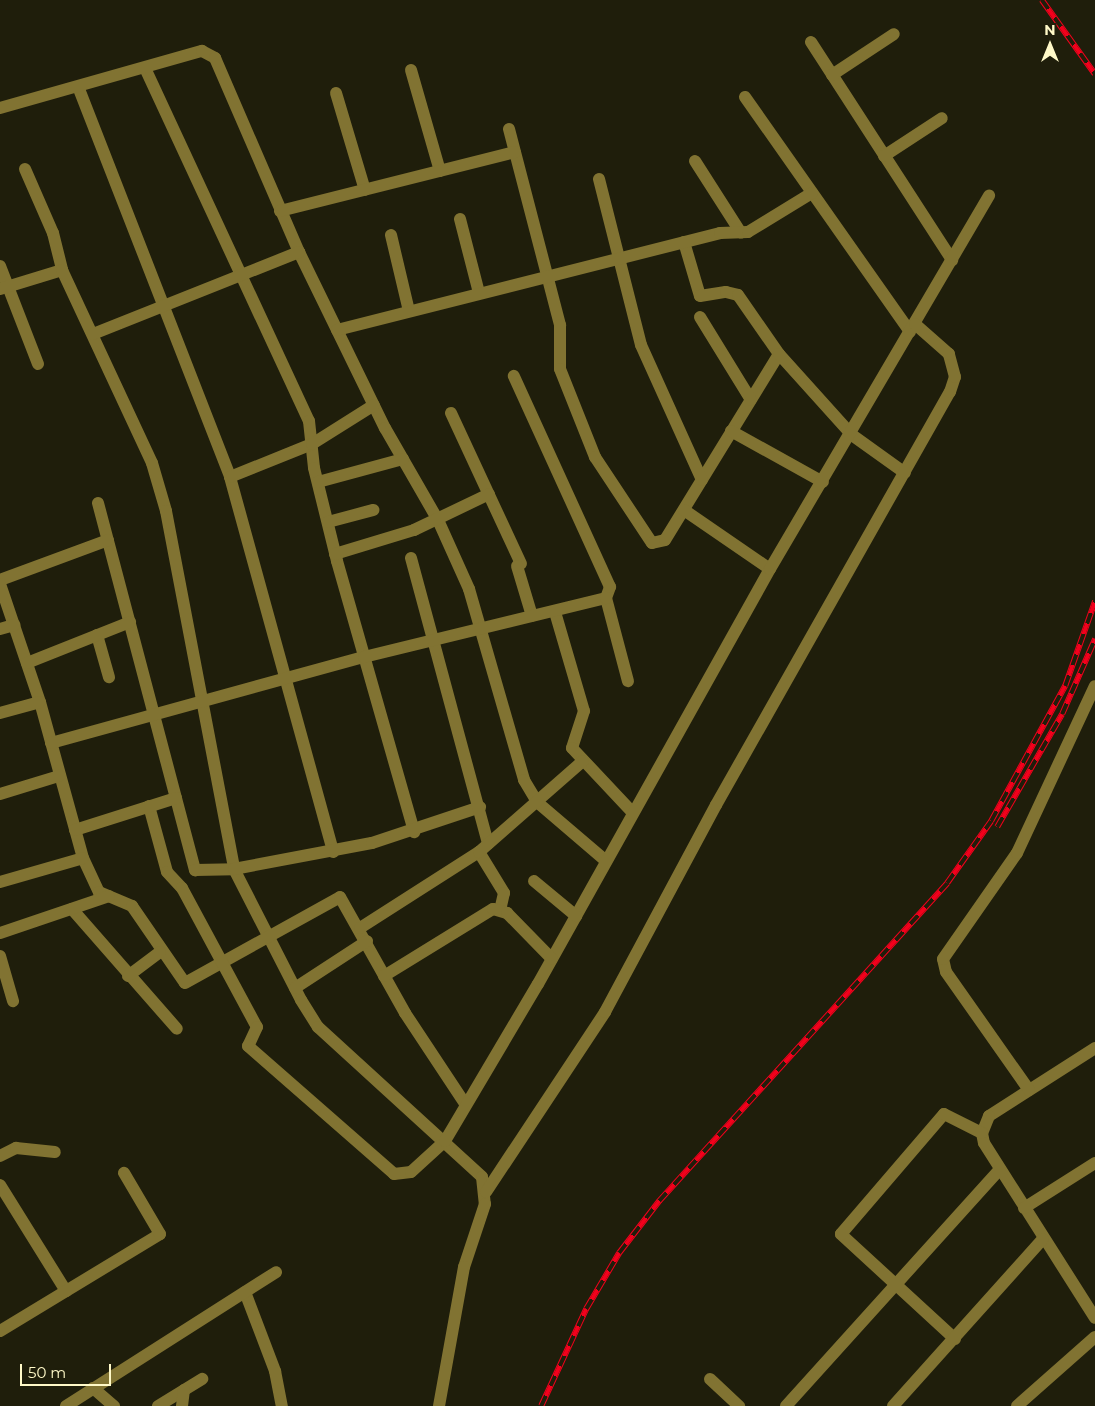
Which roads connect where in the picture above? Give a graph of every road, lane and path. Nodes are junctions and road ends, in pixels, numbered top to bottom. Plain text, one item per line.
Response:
1 (894, 34) dead end
2 (811, 42) dead end
3 (145, 68) junction
4 (411, 70) dead end
5 (832, 76) junction
6 (80, 89) junction
7 (336, 93) dead end
8 (746, 97) dead end
9 (0, 108) edge
10 (942, 118) dead end
11 (509, 130) dead end
12 (515, 152) junction
13 (884, 156) junction
14 (695, 161) dead end
15 (25, 169) dead end
16 (440, 171) junction
17 (599, 179) dead end
18 (365, 190) junction
19 (812, 193) junction
20 (989, 196) dead end
21 (280, 211) junction
22 (460, 218) dead end
23 (741, 233) junction
24 (391, 235) dead end
25 (684, 242) junction
26 (299, 252) junction
27 (617, 258) junction
28 (952, 260) junction
29 (0, 266) edge
30 (62, 270) junction
31 (242, 274) junction
32 (549, 276) junction
33 (4, 287) edge
34 (480, 293) junction
35 (166, 304) junction
36 (409, 311) junction
37 (700, 317) dead end
38 (913, 328) junction
39 (337, 330) junction
40 (93, 334) junction
41 (779, 354) junction
42 (38, 364) dead end
43 (514, 376) dead end
44 (751, 400) junction
45 (374, 405) junction
46 (451, 413) dead end
47 (731, 431) junction
48 (852, 435) junction
49 (312, 444) junction
50 (404, 459) junction
51 (905, 473) junction
52 (230, 477) junction
53 (702, 480) junction
54 (318, 482) junction
55 (823, 482) junction
56 (489, 494) junction
57 (98, 503) dead end
58 (373, 510) dead end
59 (684, 510) junction
60 (438, 520) junction
61 (328, 522) junction
62 (108, 540) junction
63 (336, 554) junction
64 (411, 558) dead end
65 (770, 569) junction
66 (0, 582) edge
67 (606, 598) junction
68 (554, 612) junction
69 (532, 616) junction
70 (130, 622) junction
71 (14, 625) junction
72 (480, 628) junction
73 (0, 629) edge
74 (97, 635) junction
75 (432, 641) junction
76 (364, 657) junction
77 (26, 663) junction
78 (109, 677) dead end
79 (288, 678) junction
80 (628, 681) dead end
81 (1095, 686) edge
82 (202, 700) junction
83 (40, 702) junction
84 (155, 713) junction
85 (0, 714) edge
86 (50, 743) junction
87 (583, 761) junction
88 (59, 776) junction
89 (0, 794) edge
90 (176, 798) junction
91 (537, 802) junction
92 (149, 806) junction
93 (480, 807) junction
94 (633, 813) junction
95 (75, 830) junction
96 (414, 832) junction
97 (484, 848) junction
98 (333, 852) junction
99 (83, 858) junction
100 (606, 862) junction
101 (234, 869) junction
102 (534, 881) dead end
103 (0, 882) edge
104 (109, 896) junction
105 (72, 909) junction
106 (500, 910) junction
107 (576, 916) junction
108 (360, 928) junction
109 (0, 933) edge
110 (268, 936) junction
111 (367, 941) junction
112 (160, 952) junction
113 (0, 956) edge
114 (552, 959) junction
115 (224, 962) junction
116 (128, 976) junction
117 (384, 976) junction
118 (295, 988) junction
119 (13, 1001) dead end
120 (177, 1029) dead end
121 (1095, 1048) edge
122 (1030, 1090) junction
123 (466, 1105) junction
124 (982, 1133) junction
125 (444, 1141) junction
126 (55, 1152) dead end
127 (0, 1156) edge
128 (1095, 1163) edge
129 (1000, 1169) junction
130 (124, 1173) dead end
131 (0, 1185) edge
132 (486, 1192) junction
133 (1024, 1208) junction
134 (1043, 1239) junction
135 (276, 1272) dead end
136 (894, 1286) junction
137 (66, 1291) junction
138 (245, 1292) junction
139 (1095, 1318) edge
140 (0, 1331) edge
141 (1095, 1337) edge
142 (955, 1339) junction
143 (202, 1379) dead end
144 (710, 1379) dead end
145 (93, 1388) junction
146 (184, 1390) junction
147 (66, 1406) edge
148 (114, 1406) edge
149 (158, 1406) edge
150 (182, 1406) edge
151 (282, 1406) edge
152 (440, 1406) edge
153 (739, 1406) edge
154 (786, 1406) edge
155 (893, 1406) edge
156 (1017, 1406) edge

1 - 5 street
2 - 5 street
3 - 6 street
3 - 21 street
3 - 31 street
4 - 16 street
5 - 13 street
6 - 9 street
6 - 35 street
7 - 18 street
8 - 19 street
10 - 13 street
11 - 12 street
12 - 16 street
12 - 32 street
13 - 28 street
14 - 23 street
15 - 30 street
16 - 18 street
17 - 27 street
18 - 21 street
19 - 23 street
19 - 38 street
20 - 28 street
21 - 26 street
22 - 34 street
23 - 25 street
24 - 36 street
25 - 27 street
25 - 41 street
26 - 31 street
26 - 39 street
27 - 32 street
27 - 53 street
28 - 38 street
29 - 33 street
30 - 33 street
30 - 40 street
31 - 35 street
31 - 49 street
32 - 34 street
32 - 59 street
33 - 42 street
34 - 36 street
35 - 40 street
35 - 52 street
36 - 39 street
37 - 44 street
38 - 48 street
38 - 51 street
39 - 45 street
40 - 82 street
41 - 44 street
41 - 48 street
43 - 67 street
44 - 47 street
45 - 49 street
45 - 50 street
46 - 56 street
47 - 53 street
47 - 55 street
48 - 51 street
48 - 55 street
49 - 52 street
49 - 54 street
50 - 54 street
50 - 60 street
51 - 132 street
52 - 79 street
53 - 59 street
54 - 61 street
55 - 65 street
56 - 60 street
56 - 69 street
57 - 62 street
58 - 61 street
59 - 65 street
60 - 63 street
60 - 72 street
61 - 63 street
62 - 66 street
62 - 70 street
63 - 76 street
64 - 75 street
65 - 94 street
66 - 71 street
67 - 68 street
67 - 80 street
68 - 69 street
68 - 87 street
69 - 72 street
70 - 74 street
70 - 84 street
71 - 73 street
71 - 77 street
72 - 75 street
72 - 91 street
74 - 77 street
74 - 78 street
75 - 76 street
75 - 93 street
76 - 79 street
76 - 96 street
77 - 83 street
79 - 82 street
79 - 98 street
81 - 122 street
82 - 84 street
82 - 101 street
83 - 85 street
83 - 86 street
84 - 86 street
84 - 90 street
86 - 88 street
87 - 91 street
87 - 94 street
88 - 89 street
88 - 95 street
90 - 92 street
90 - 101 street
91 - 97 street
91 - 100 street
92 - 95 street
92 - 115 street
93 - 96 street
93 - 97 street
94 - 100 street
95 - 99 street
96 - 98 street
97 - 106 street
97 - 108 street
98 - 101 street
99 - 103 street
99 - 104 street
100 - 107 street
101 - 110 street
102 - 107 street
104 - 105 street
104 - 112 street
105 - 109 street
105 - 116 street
106 - 114 street
106 - 117 street
107 - 114 street
108 - 110 street
108 - 111 street
110 - 115 street
110 - 118 street
111 - 117 street
111 - 118 street
112 - 115 street
112 - 116 street
113 - 119 street
114 - 123 street
115 - 125 street
116 - 120 street
117 - 123 street
118 - 125 street
121 - 122 street
122 - 124 street
123 - 125 street
124 - 129 street
124 - 136 street
125 - 132 street
126 - 127 street
128 - 133 street
129 - 133 street
129 - 136 street
130 - 137 street
131 - 137 street
132 - 152 street
133 - 134 street
134 - 139 street
134 - 142 street
135 - 138 street
136 - 142 street
136 - 154 street
137 - 140 street
138 - 145 street
138 - 151 street
141 - 156 street
142 - 155 street
143 - 146 street
144 - 153 street
145 - 147 street
145 - 148 street
146 - 149 street
146 - 150 street

